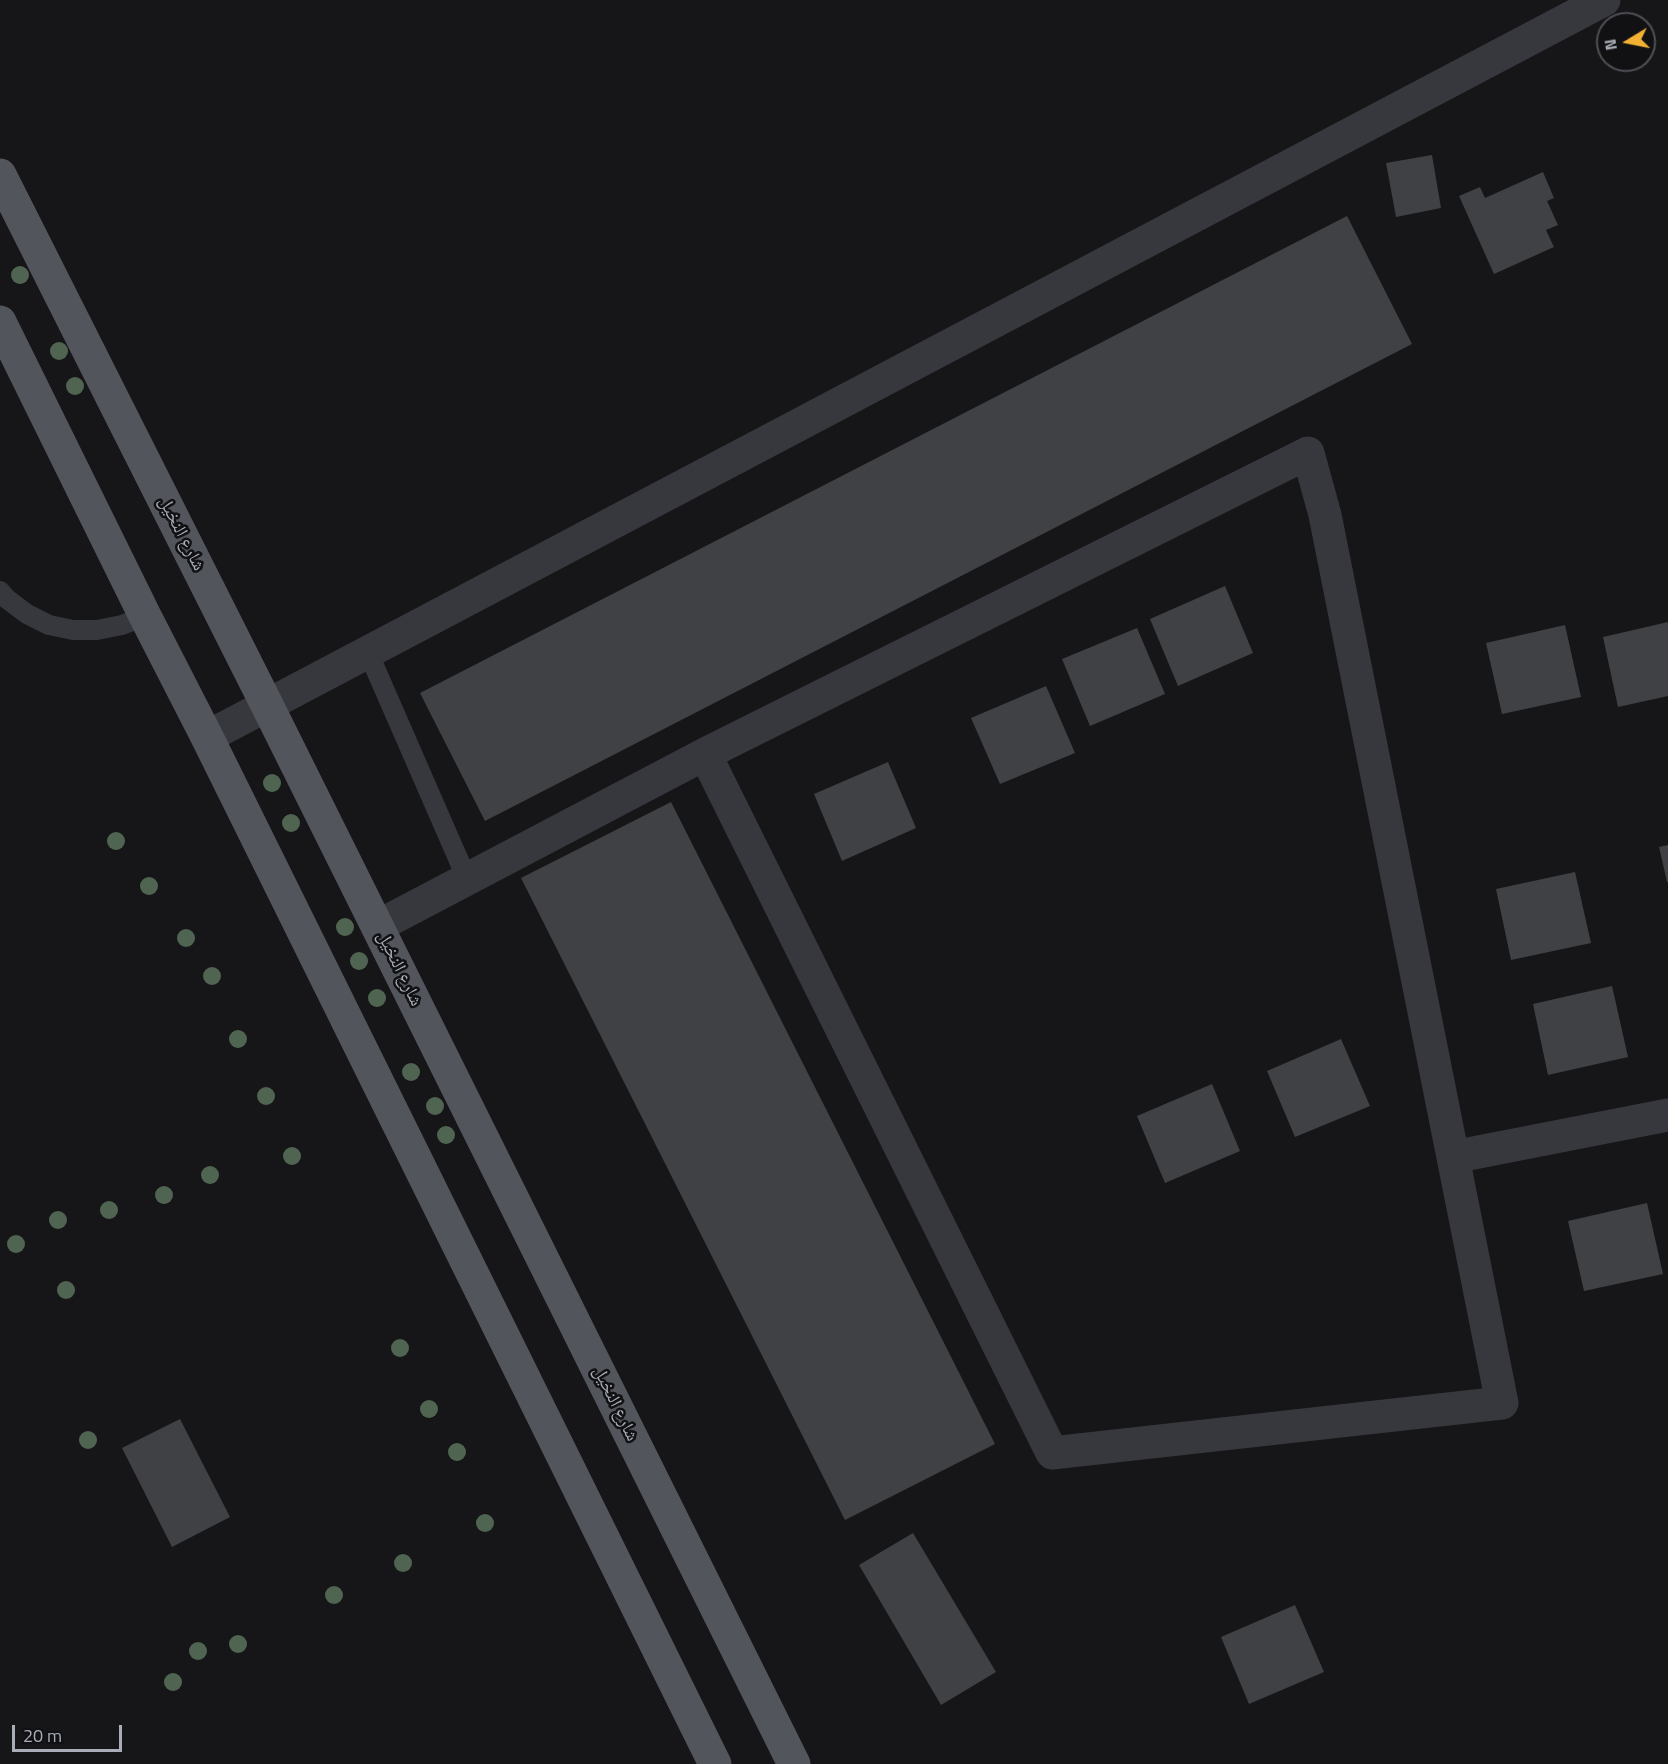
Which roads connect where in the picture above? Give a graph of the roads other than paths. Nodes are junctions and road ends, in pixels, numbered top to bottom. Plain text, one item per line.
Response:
1 (1604, 0) edge
2 (0, 175) edge
3 (0, 322) edge
4 (0, 591) edge
5 (145, 616) junction
6 (368, 652) junction
7 (267, 705) junction
8 (207, 736) junction
9 (705, 754) junction
10 (467, 879) junction
11 (378, 926) junction
12 (1668, 1115) edge
13 (1453, 1157) junction
14 (715, 1764) edge
15 (794, 1764) edge

1 - 6 street
2 - 7 main road, شارع النخيل
3 - 5 main road
4 - 5 lane
5 - 8 main road
6 - 7 street
6 - 10 lane
7 - 8 street
7 - 11 main road, شارع النخيل
8 - 14 main road
9 - 10 street
9 - 13 street
9 - 13 street
10 - 11 street
11 - 15 main road, شارع النخيل
12 - 13 street

